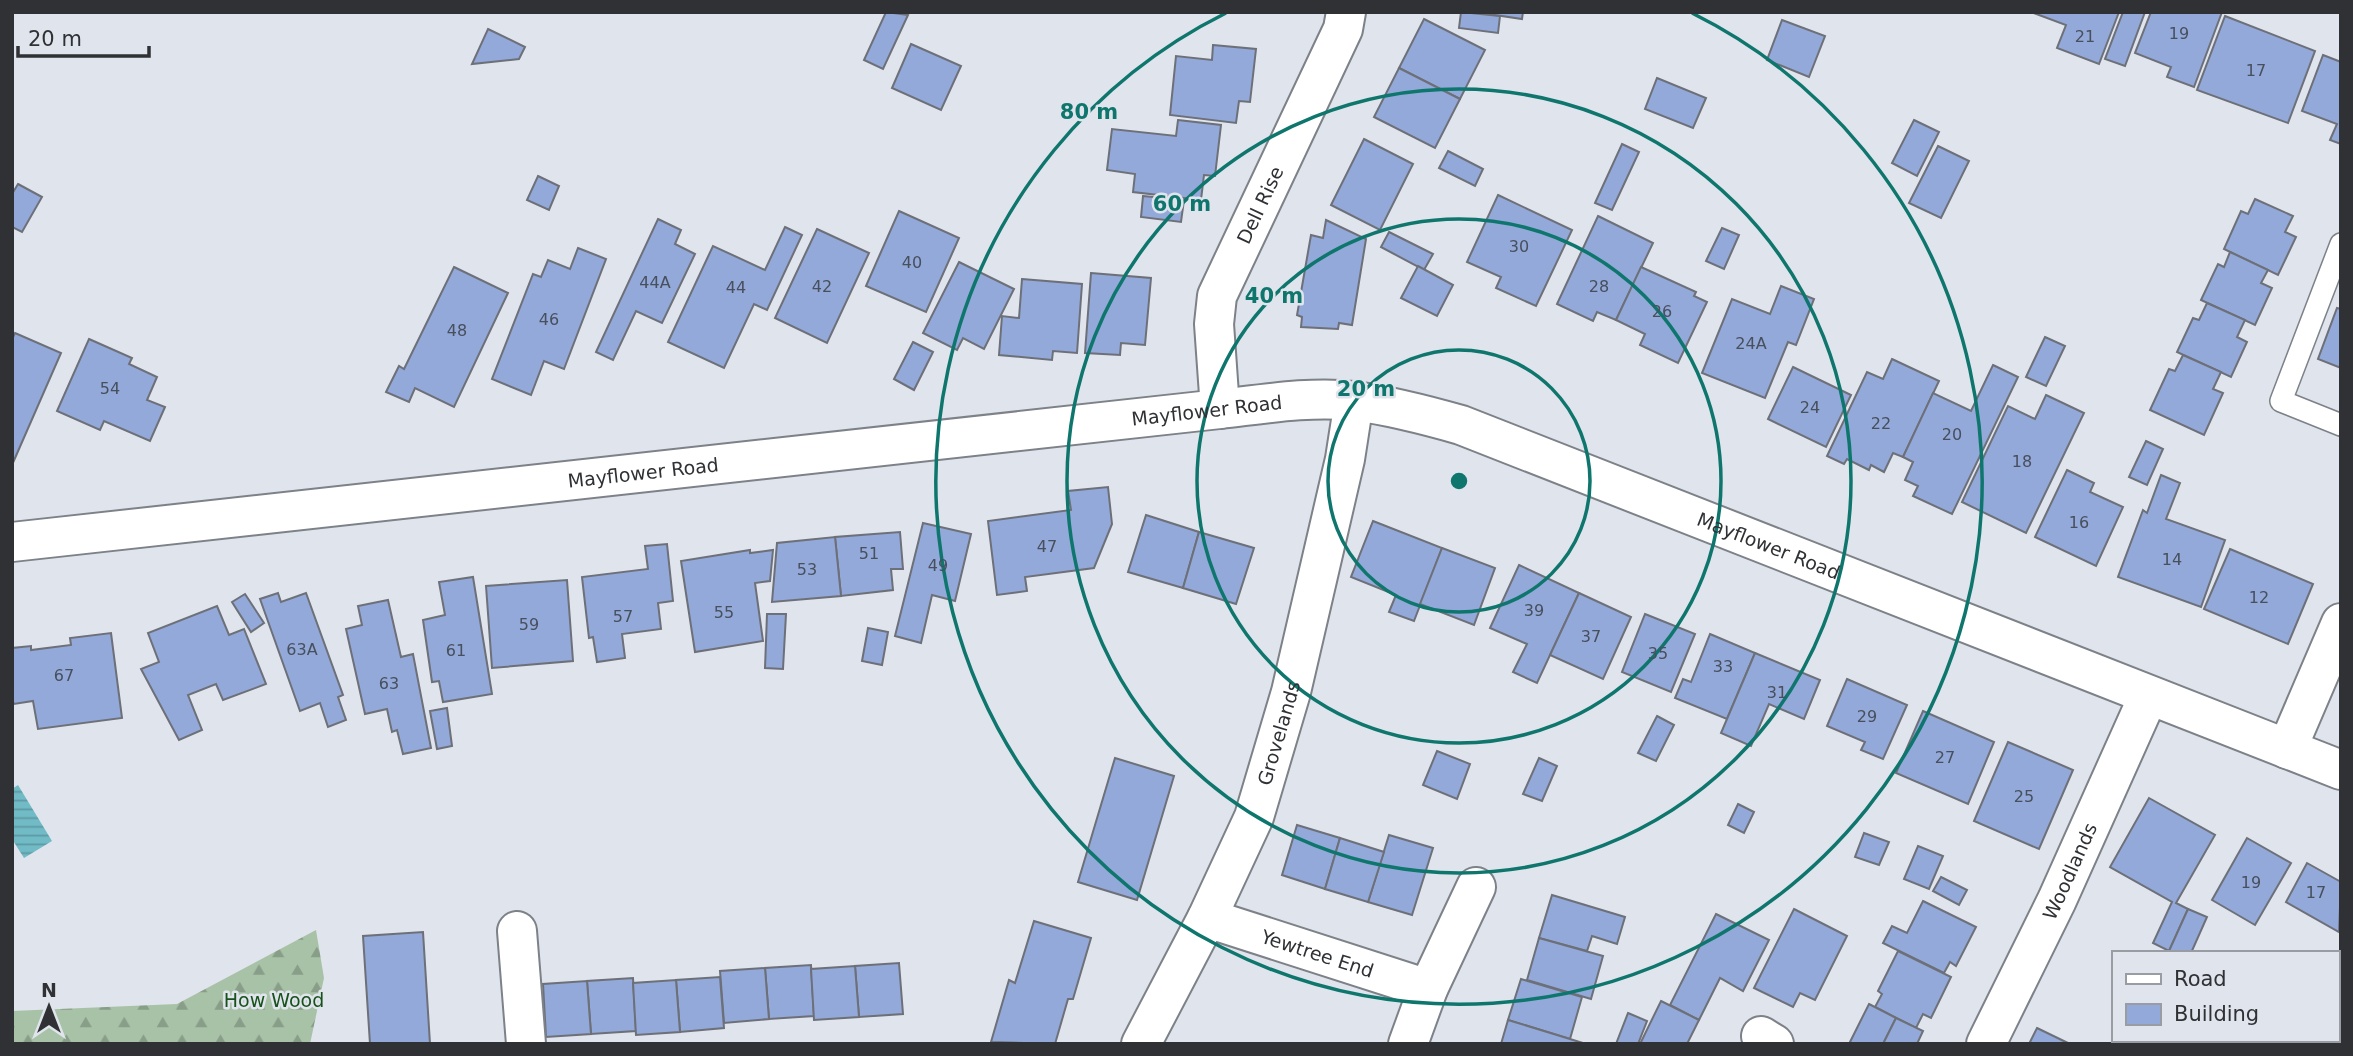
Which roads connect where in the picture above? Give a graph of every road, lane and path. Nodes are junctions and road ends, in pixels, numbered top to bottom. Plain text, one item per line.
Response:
1 (1346, 12) edge
2 (2341, 244) edge
3 (1354, 401) junction
4 (1220, 409) junction
5 (2341, 425) edge
6 (12, 542) edge
7 (2341, 623) edge
8 (2148, 697) junction
9 (2287, 749) junction
10 (2341, 770) edge
11 (1476, 887) dead end
12 (1207, 918) junction
13 (517, 931) dead end
14 (1428, 989) junction
15 (526, 1044) edge
16 (1141, 1044) edge
17 (1408, 1044) edge
18 (1986, 1044) edge

1 - 4 street, Dell Rise
2 - 5 lane
3 - 4 street, Mayflower Road
3 - 8 street, Mayflower Road
3 - 12 street, Grovelands
4 - 6 street, Mayflower Road
7 - 9 street
8 - 9 street, Mayflower Road
8 - 18 street, Woodlands
9 - 10 street, Mayflower Road
11 - 14 street
12 - 14 street, Yewtree End
12 - 16 street, Grovelands
13 - 15 street
14 - 17 street

